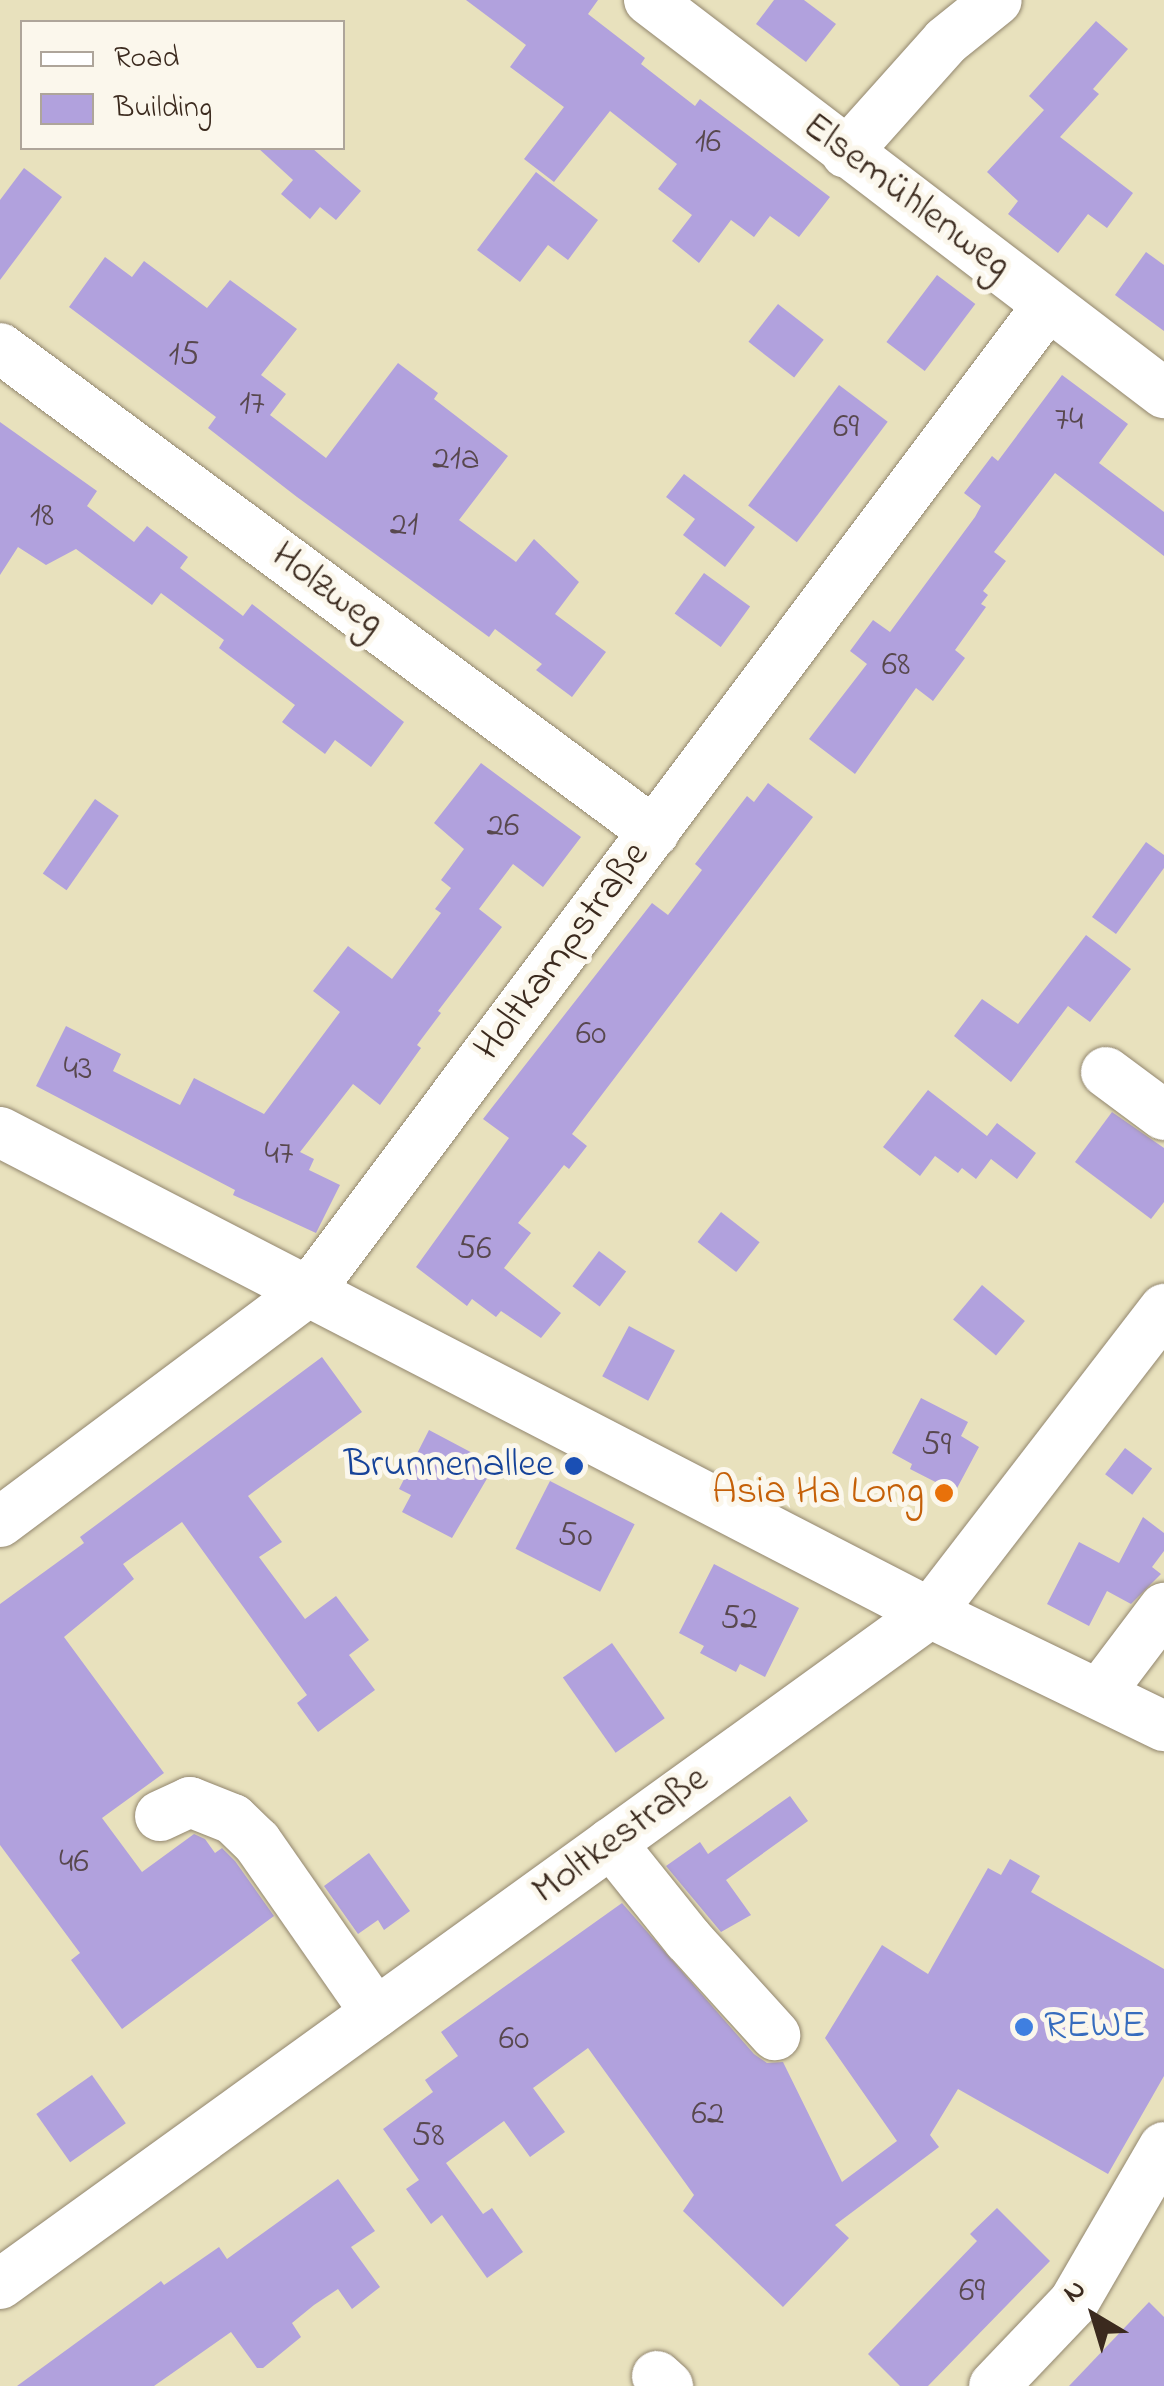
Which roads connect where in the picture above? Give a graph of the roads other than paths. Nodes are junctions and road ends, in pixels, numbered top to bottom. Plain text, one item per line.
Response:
1 (649, 0) edge
2 (997, 0) edge
3 (846, 154) junction
4 (1048, 304) junction
5 (0, 348) edge
6 (1164, 393) edge
7 (654, 832) junction
8 (1106, 1072) dead end
9 (1164, 1115) edge
10 (0, 1132) edge
11 (308, 1292) junction
12 (1164, 1309) edge
13 (0, 1522) edge
14 (1164, 1608) edge
15 (930, 1613) junction
16 (1099, 1694) junction
17 (1164, 1726) edge
18 (160, 1816) dead end
19 (611, 1844) junction
20 (376, 2013) junction
21 (775, 2036) dead end
22 (1164, 2147) edge
23 (0, 2284) edge
24 (994, 2386) edge

1 - 3 street, Elsemühlenweg
2 - 3 street
3 - 4 street, Elsemühlenweg
4 - 6 street, Elsemühlenweg
4 - 7 street, Holtkampstraße
5 - 7 street, Holzweg
7 - 11 street, Holtkampstraße
8 - 9 street
10 - 11 street
11 - 13 street, Holtkampstraße
11 - 15 street
12 - 15 street, Moltkestraße
14 - 16 street
15 - 16 street
15 - 19 street, Moltkestraße
16 - 17 street
18 - 20 street
19 - 20 street, Moltkestraße
19 - 21 street
20 - 23 street, Moltkestraße
22 - 24 street

